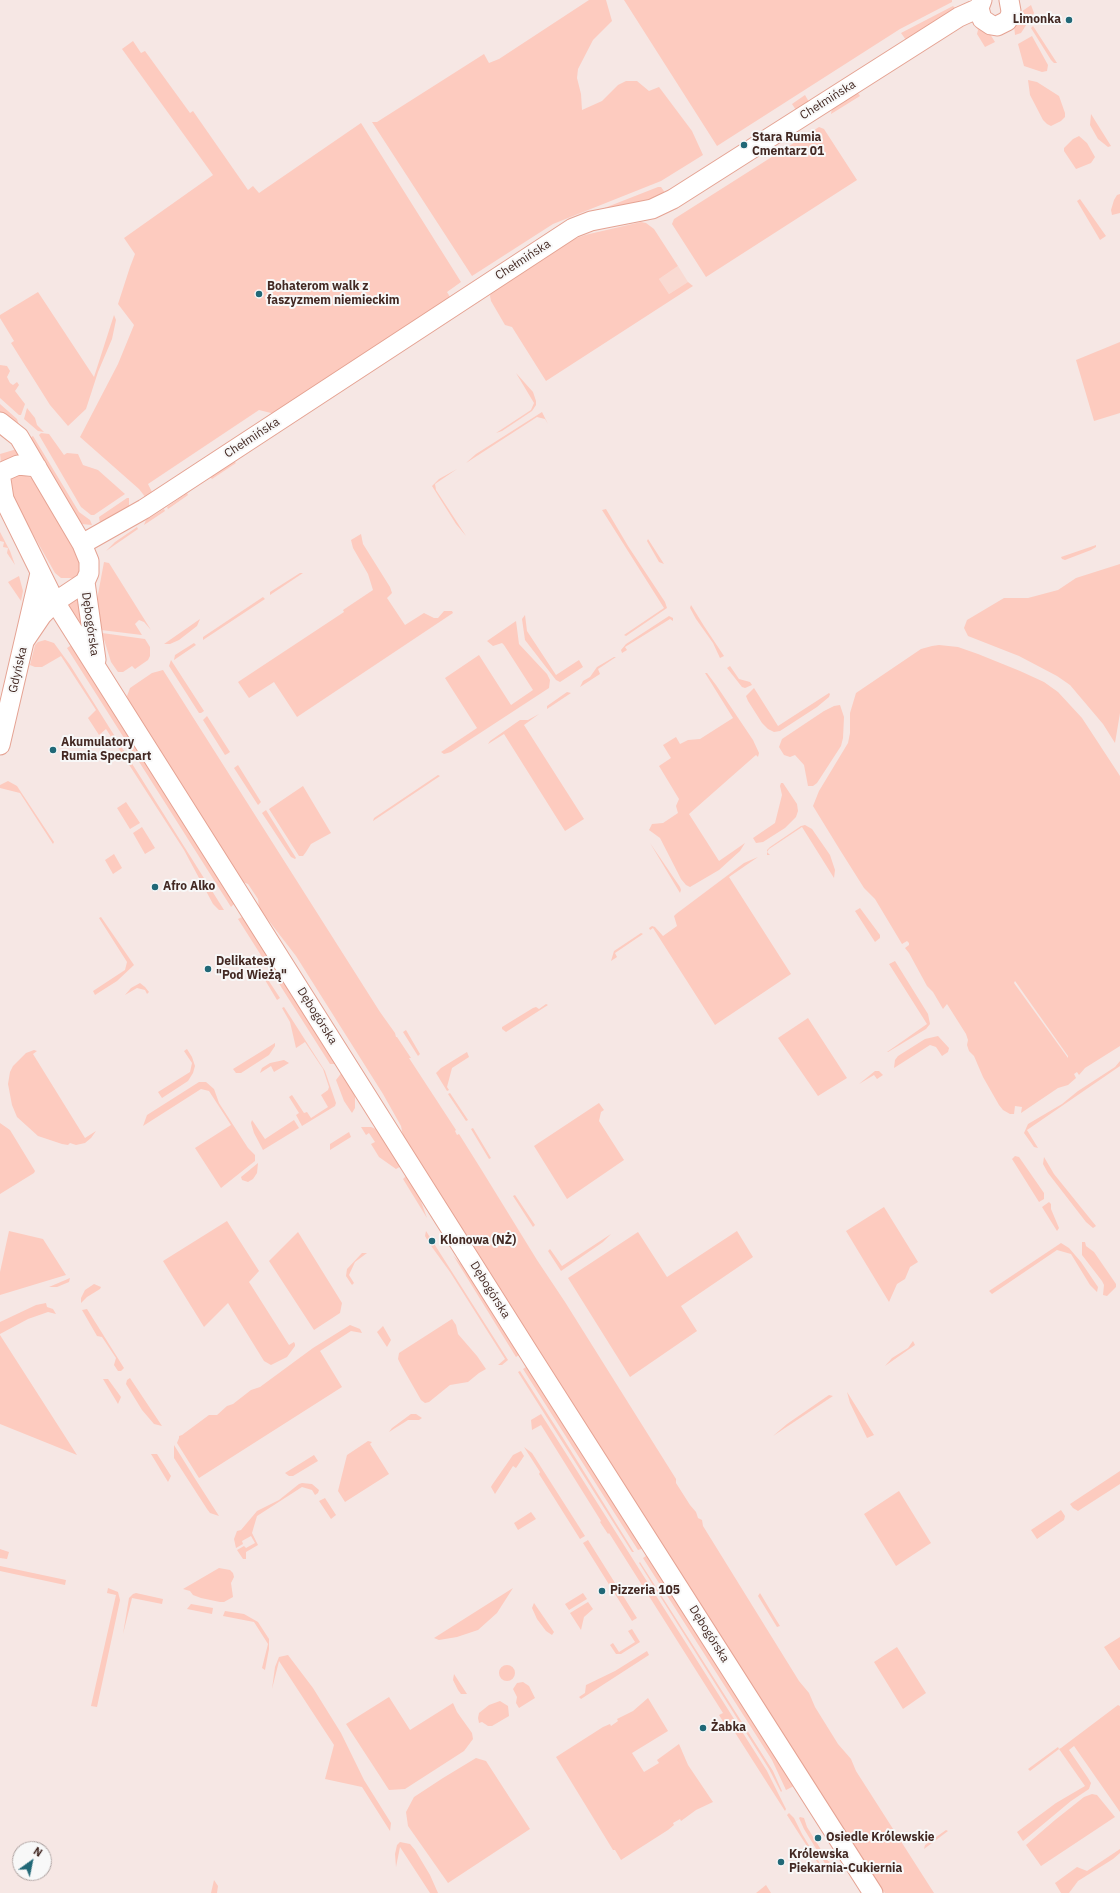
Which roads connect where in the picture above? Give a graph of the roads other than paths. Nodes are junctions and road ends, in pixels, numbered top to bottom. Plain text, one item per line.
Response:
1 (1009, 0) edge
2 (981, 4) edge
3 (0, 422) edge
4 (37, 466) junction
5 (0, 473) edge
6 (2, 499) edge
7 (82, 544) junction
8 (40, 573) junction
9 (85, 582) junction
10 (55, 602) junction
11 (25, 640) junction
12 (96, 665) junction
13 (0, 745) edge
14 (873, 1893) edge

1 - 2 main road
2 - 7 main road, Chełmińska
3 - 4 main road
4 - 5 main road
4 - 7 main road
5 - 6 main road, Dębogórska
6 - 8 main road, Dębogórska
7 - 9 main road
8 - 10 main road, Dębogórska
8 - 11 main road, Gdyńska
9 - 10 main road, Gdyńska
9 - 12 main road, Dębogórska
10 - 11 main road, Gdyńska
10 - 12 main road, Dębogórska
11 - 13 main road, Gdyńska
12 - 14 main road, Dębogórska

